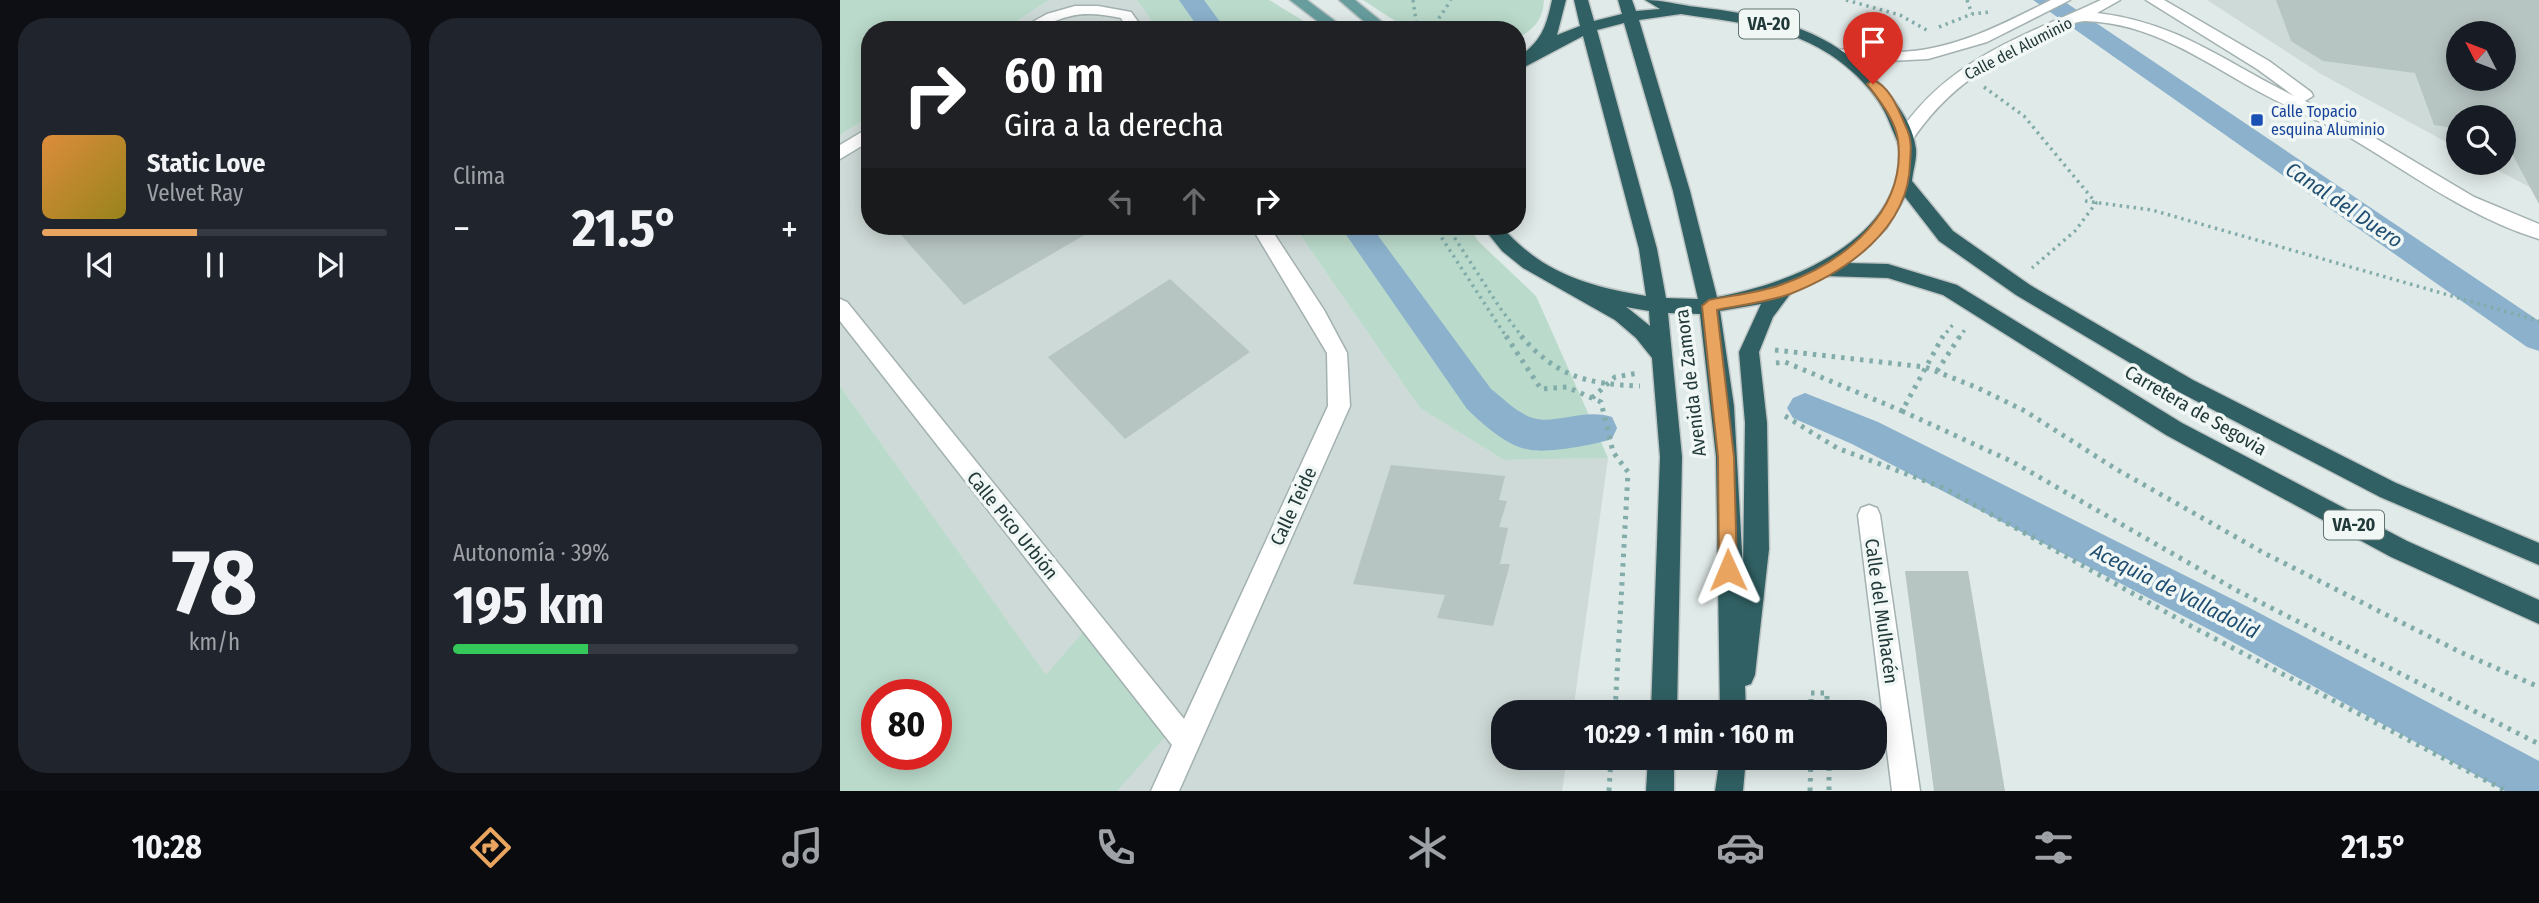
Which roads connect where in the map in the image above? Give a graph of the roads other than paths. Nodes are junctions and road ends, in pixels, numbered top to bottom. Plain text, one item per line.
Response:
1 (1297, 0) edge
2 (1346, 0) edge
3 (1559, 0) edge
4 (1581, 0) edge
5 (1652, 0) edge
6 (2063, 0) edge
7 (2113, 0) edge
8 (2153, 0) edge
9 (2169, 0) edge
10 (1628, 8) edge
11 (1695, 12) junction
12 (2081, 16) junction
13 (1048, 21) edge
14 (1130, 21) edge
15 (1326, 21) edge
16 (1373, 21) edge
17 (2193, 22) junction
18 (1590, 27) junction
19 (1530, 53) edge
20 (1837, 53) junction
21 (2349, 130) junction
22 (1905, 138) junction
23 (861, 139) edge
24 (840, 153) edge
25 (1903, 182) junction
26 (2539, 232) edge
27 (1267, 235) edge
28 (1497, 235) edge
29 (1828, 270) junction
30 (1783, 290) junction
31 (1586, 292) junction
32 (1658, 306) junction
33 (1709, 306) junction
34 (840, 307) edge
35 (1662, 356) junction
36 (1869, 514) dead end
37 (2539, 554) edge
38 (2539, 612) edge
39 (1664, 700) edge
40 (1735, 700) edge
41 (1737, 700) edge
42 (1186, 743) junction
43 (1661, 770) edge
44 (1732, 770) edge
45 (1165, 791) edge
46 (1660, 791) edge
47 (1729, 791) edge
48 (1906, 791) edge

1 - 15 main road
2 - 16 main road
3 - 19 highway
4 - 18 highway, Avenida de Zamora
5 - 11 highway
6 - 20 street, Calle del Aluminio
7 - 12 street, Calle del Aluminio
8 - 17 street
9 - 17 street
10 - 11 highway, VA-20
10 - 18 highway, VA-20
10 - 33 highway, Avenida de Zamora
11 - 20 highway, VA-20
12 - 21 street
12 - 22 street, Calle del Aluminio
13 - 14 street
17 - 21 street
18 - 19 highway, VA-20
18 - 32 highway, Avenida de Zamora
20 - 22 highway, VA-20
21 - 26 street
22 - 25 highway, VA-20
23 - 24 street
25 - 29 highway, VA-20
25 - 37 highway, Carretera de Segovia / VA-20
27 - 42 street, Calle Teide
28 - 31 highway, VA-20
29 - 30 highway, VA-20
29 - 38 highway, Carretera de Segovia / VA-20
30 - 33 highway, VA-20
30 - 41 highway
31 - 32 highway, VA-20
31 - 35 highway
32 - 33 highway, VA-20
32 - 35 highway, Avenida de Zamora
33 - 40 highway, Avenida de Zamora
34 - 42 street, Calle Pico Urbión
35 - 39 highway, Avenida de Zamora
36 - 48 street, Calle del Mulhacén
42 - 45 street, Calle Teide
43 - 46 highway
44 - 47 highway

